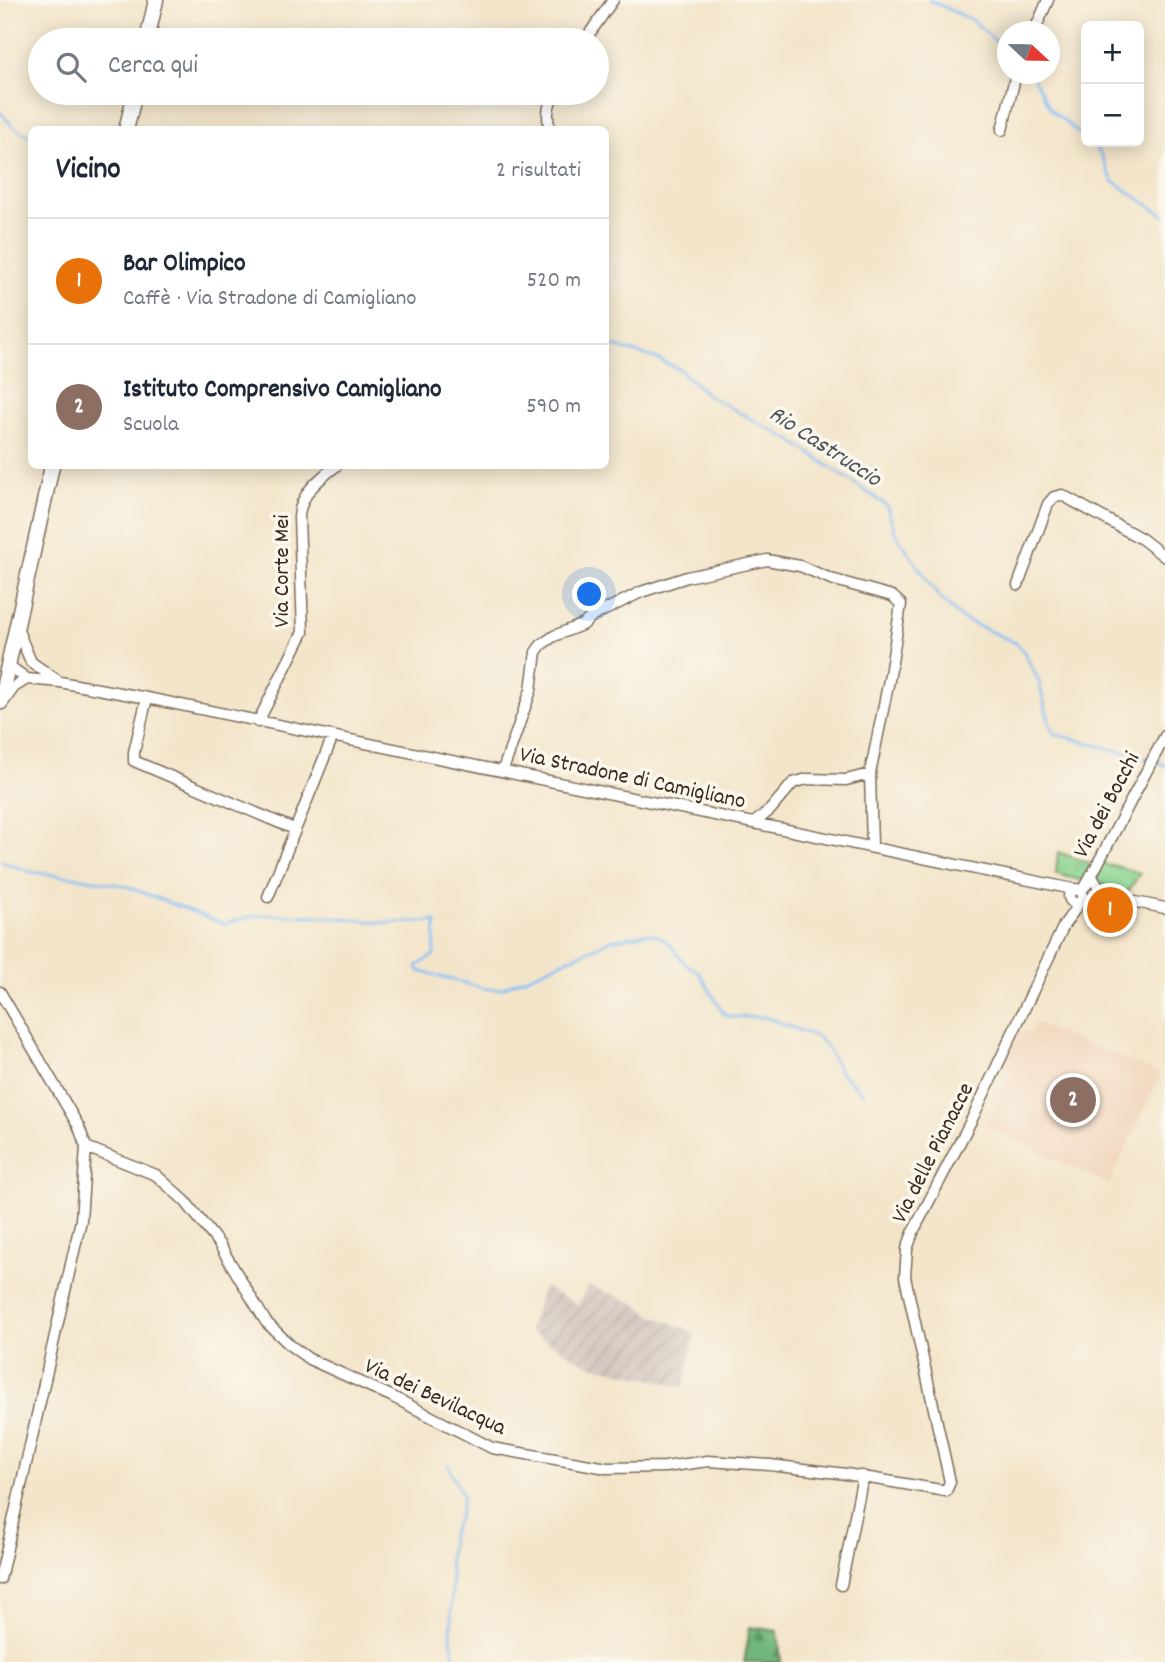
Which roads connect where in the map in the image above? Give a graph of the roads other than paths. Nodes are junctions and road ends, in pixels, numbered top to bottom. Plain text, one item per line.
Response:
1 (156, 0) edge
2 (613, 0) edge
3 (1048, 0) edge
4 (1039, 21) edge
5 (150, 28) edge
6 (594, 28) edge
7 (1014, 84) edge
8 (132, 105) edge
9 (549, 105) edge
10 (127, 126) edge
11 (549, 126) edge
12 (1002, 130) dead end
13 (51, 469) edge
14 (331, 469) edge
15 (1165, 558) edge
16 (1018, 585) dead end
17 (16, 626) junction
18 (31, 662) junction
19 (8, 665) junction
20 (27, 678) junction
21 (60, 682) junction
22 (147, 698) junction
23 (0, 705) edge
24 (258, 722) junction
25 (332, 736) junction
26 (1165, 736) edge
27 (503, 771) junction
28 (870, 774) junction
29 (754, 823) junction
30 (294, 829) junction
31 (872, 846) junction
32 (1091, 875) junction
33 (1105, 895) junction
34 (1077, 896) junction
35 (268, 897) dead end
36 (1165, 908) edge
37 (0, 992) edge
38 (86, 1147) junction
39 (863, 1476) junction
40 (946, 1491) joint
41 (0, 1579) edge
42 (841, 1585) dead end

1 - 5 main road
2 - 6 street
3 - 4 street
7 - 12 street
8 - 10 main road
9 - 11 street
13 - 17 main road
14 - 24 street, Via Corte Mei
15 - 16 street
17 - 18 street
17 - 19 main road
18 - 19 street
18 - 21 street, Via Stradone di Camigliano
19 - 20 street, Via Stradone di Camigliano
19 - 23 main road
20 - 21 street, Via Stradone di Camigliano
20 - 23 street
21 - 22 street, Via Stradone di Camigliano
22 - 24 street, Via Stradone di Camigliano
22 - 30 street
24 - 25 street, Via Stradone di Camigliano
25 - 27 street, Via Stradone di Camigliano
25 - 30 street
26 - 32 street, Via dei Bocchi
27 - 28 street, Via Stradone di Camigliano
27 - 29 street, Via Stradone di Camigliano
28 - 29 street, Via Stradone di Camigliano
28 - 31 street, Via Stradone di Camigliano
29 - 31 street, Via Stradone di Camigliano
30 - 35 street
31 - 34 street, Via Stradone di Camigliano
32 - 33 street
32 - 34 street, Via dei Bocchi
33 - 34 street, Via Stradone di Camigliano
33 - 36 street
34 - 40 street, Via delle Pianacce
37 - 38 street
38 - 39 street, Via dei Bevilacqua
38 - 41 street
39 - 40 street, Via dei Bevilacqua
39 - 42 street

